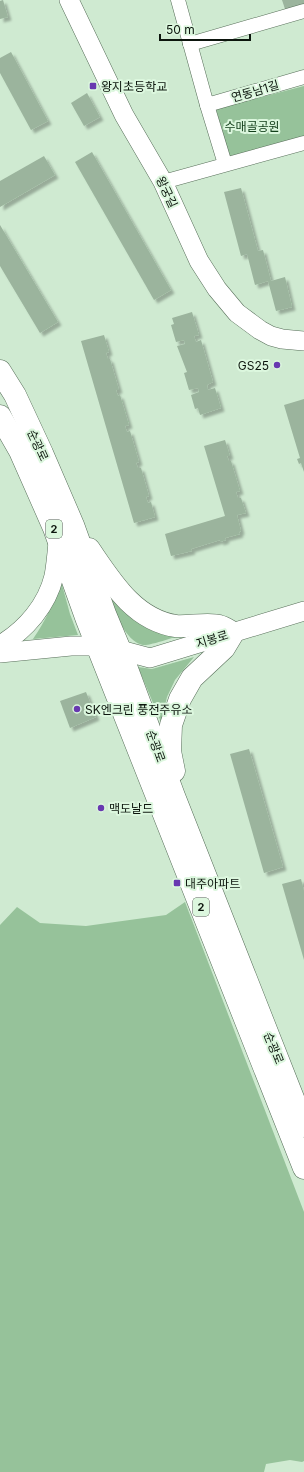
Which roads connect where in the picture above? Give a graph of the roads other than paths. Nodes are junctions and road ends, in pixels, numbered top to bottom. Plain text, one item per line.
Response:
1 (71, 0) edge
2 (178, 0) edge
3 (304, 11) edge
4 (190, 44) junction
5 (304, 77) edge
6 (207, 105) junction
7 (304, 143) edge
8 (224, 164) junction
9 (163, 182) junction
10 (304, 341) edge
11 (0, 371) edge
12 (0, 416) edge
13 (73, 525) junction
14 (58, 542) junction
15 (304, 611) edge
16 (233, 632) junction
17 (0, 644) edge
18 (98, 646) junction
19 (120, 650) junction
20 (0, 653) edge
21 (174, 796) junction
22 (304, 1126) edge
23 (304, 1168) edge

1 - 9 street, 왕궁길
2 - 4 street
3 - 4 street
4 - 6 street
5 - 6 street, 연동남1길
6 - 8 street
7 - 8 street
8 - 9 street
9 - 10 street, 왕궁길
11 - 13 main road, 순광로 / 2
12 - 14 main road, 순광로 / 2
13 - 16 main road
13 - 19 main road, 순광로 / 2
14 - 17 street
14 - 18 main road, 순광로 / 2
15 - 16 street, 지봉로
16 - 19 street, 지봉로
16 - 21 main road
18 - 19 street, 지봉로
18 - 20 street, 지봉로
18 - 23 main road, 순광로 / 2
19 - 21 main road, 순광로 / 2
21 - 22 main road, 순광로 / 2

